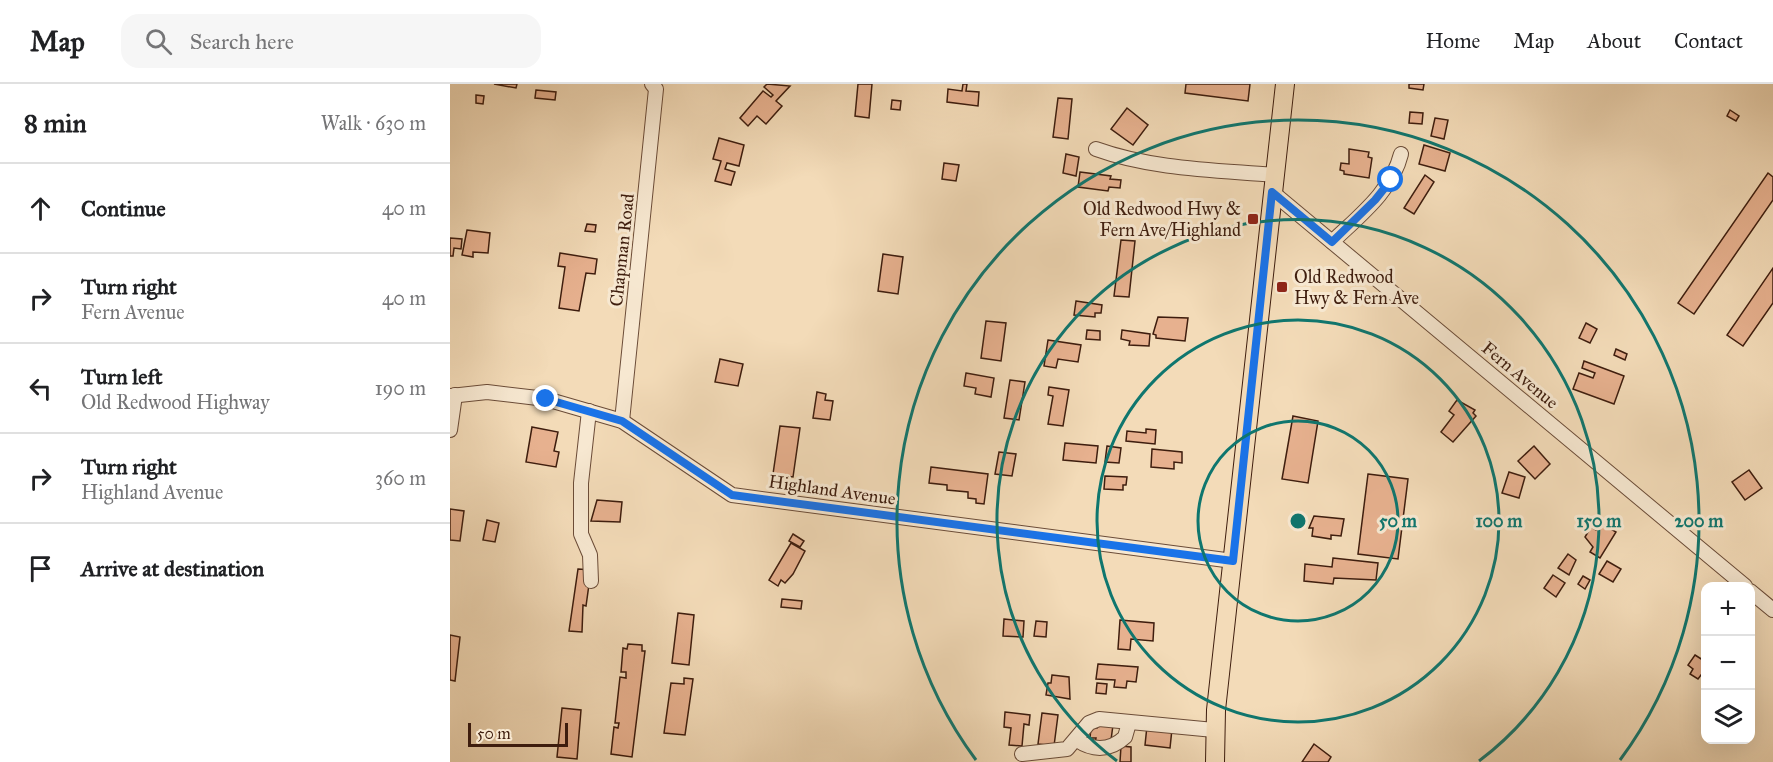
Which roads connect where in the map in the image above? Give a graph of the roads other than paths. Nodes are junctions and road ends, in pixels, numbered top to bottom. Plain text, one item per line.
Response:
1 (652, 84) edge
2 (1285, 84) edge
3 (1096, 149) dead end
4 (1401, 154) dead end
5 (1273, 183) junction
6 (1332, 242) junction
7 (453, 396) edge
8 (589, 411) junction
9 (622, 421) junction
10 (450, 430) edge
11 (1233, 561) junction
12 (591, 581) dead end
13 (1740, 582) edge
14 (1755, 595) edge
15 (1773, 610) edge
16 (1129, 723) junction
17 (1214, 730) junction
18 (1077, 741) junction
19 (1022, 754) dead end
20 (1215, 762) edge

1 - 9 street, Chapman Road
2 - 5 main road
3 - 5 street
4 - 6 street
5 - 6 street, Fern Avenue
5 - 11 main road
6 - 13 street, Fern Avenue
7 - 8 street, Highland Avenue
7 - 10 street
8 - 9 street, Highland Avenue
8 - 12 street
9 - 11 street, Highland Avenue
11 - 17 main road
14 - 15 street
16 - 17 street
16 - 18 street
16 - 18 street
17 - 20 main road
18 - 19 street

